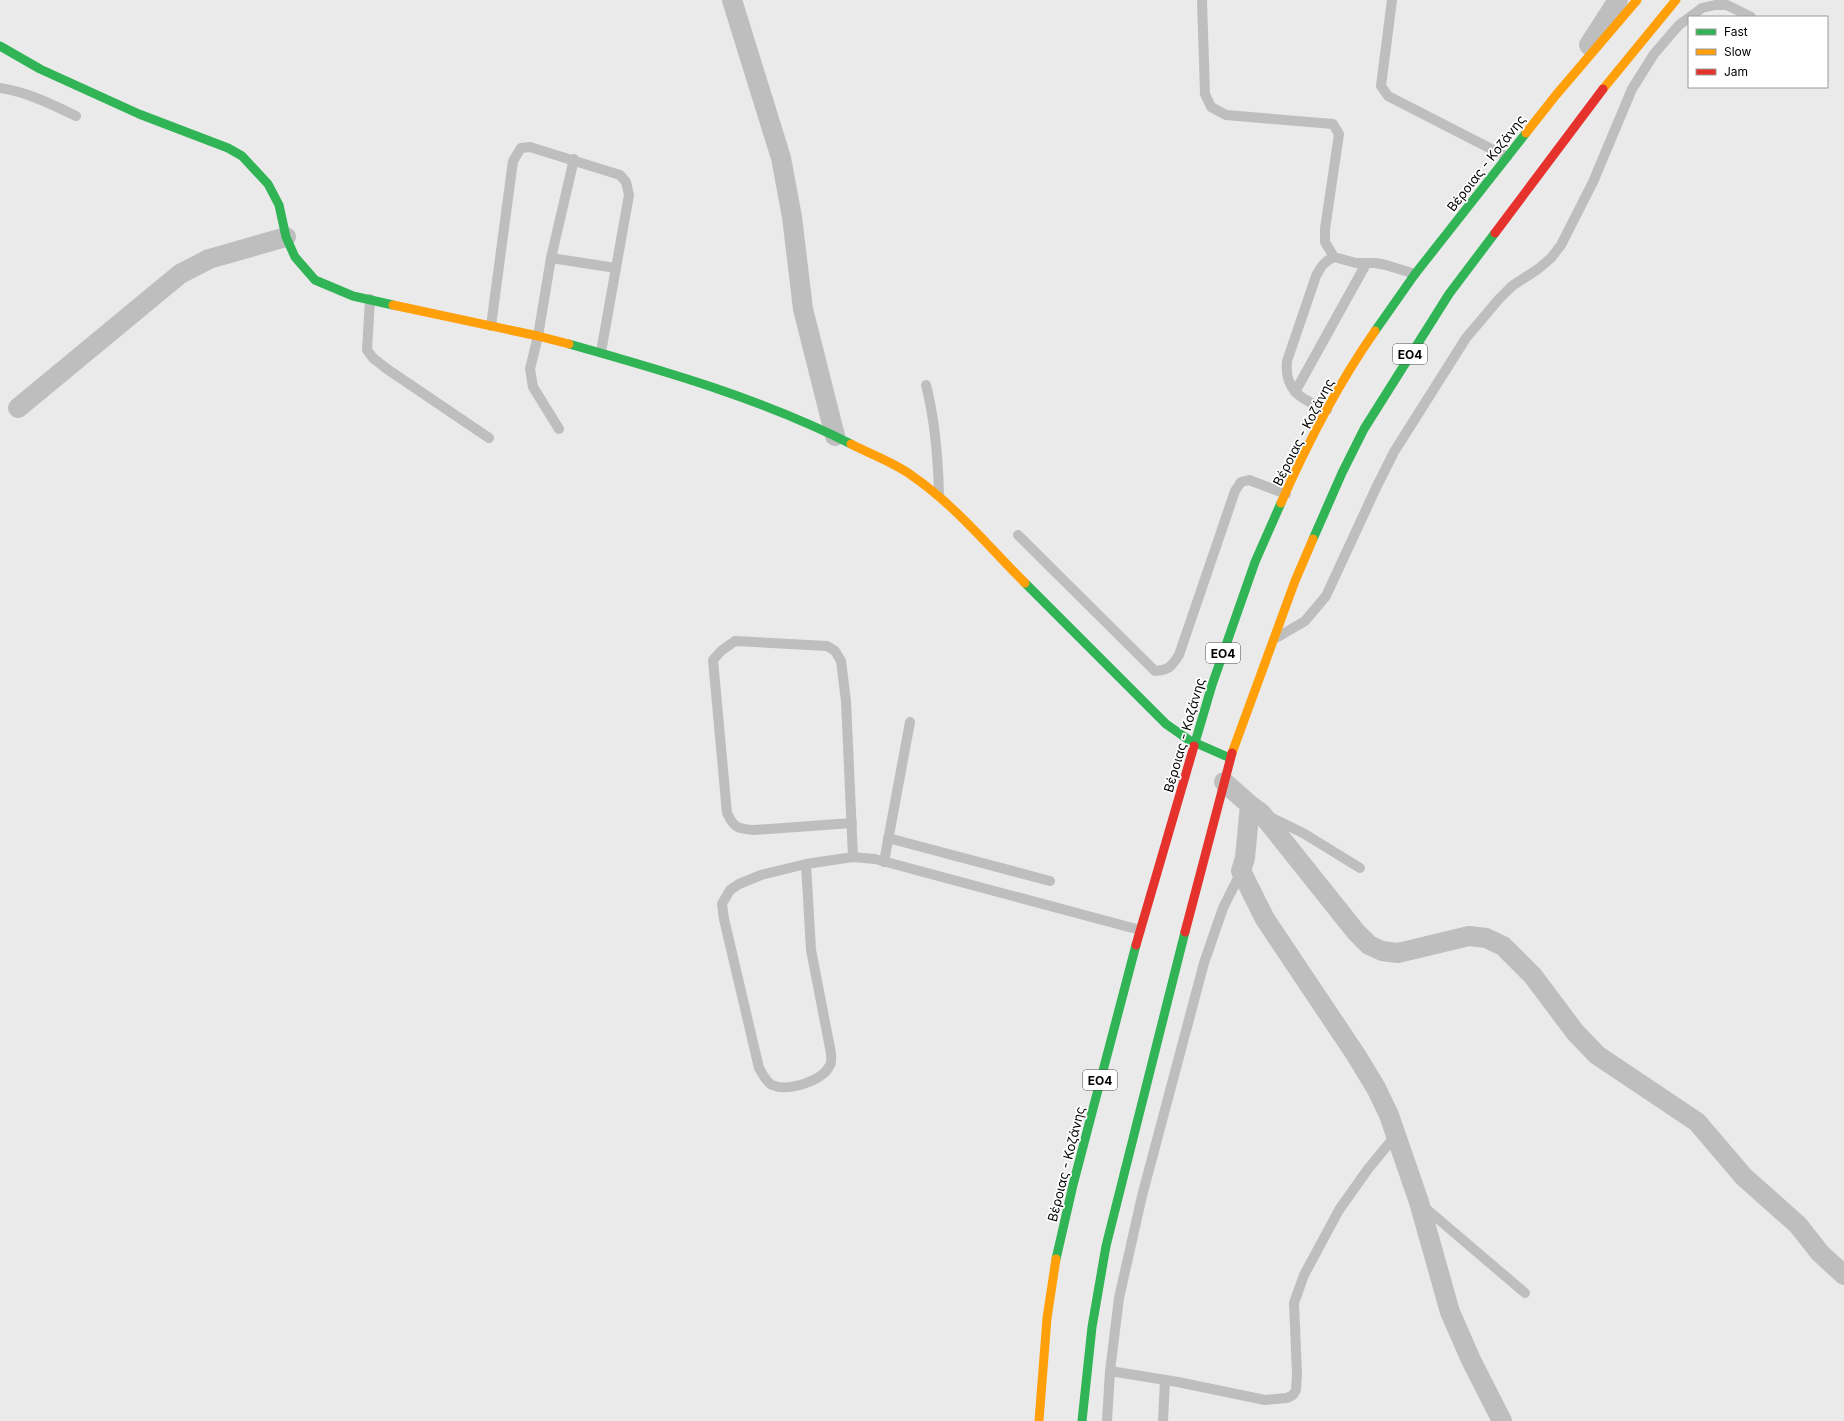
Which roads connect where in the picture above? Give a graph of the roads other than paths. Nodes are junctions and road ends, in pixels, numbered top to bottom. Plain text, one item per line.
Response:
1 (732, 0) edge
2 (1202, 0) edge
3 (1392, 0) edge
4 (1618, 0) edge
5 (1637, 0) edge
6 (1676, 0) edge
7 (1690, 16) edge
8 (1749, 16) edge
9 (1688, 18) edge
10 (1640, 42) junction
11 (0, 46) edge
12 (1654, 54) junction
13 (0, 88) edge
14 (1556, 95) junction
15 (76, 116) dead end
16 (1507, 157) junction
17 (574, 159) junction
18 (286, 237) junction
19 (1334, 257) junction
20 (551, 258) junction
21 (1366, 264) junction
22 (616, 268) junction
23 (1415, 274) junction
24 (370, 299) junction
25 (490, 326) junction
26 (538, 336) junction
27 (601, 352) junction
28 (926, 384) dead end
29 (1295, 392) junction
30 (18, 408) dead end
31 (1327, 410) junction
32 (559, 429) dead end
33 (835, 436) junction
34 (489, 438) dead end
35 (1286, 494) junction
36 (939, 496) junction
37 (1018, 535) dead end
38 (1272, 640) junction
39 (910, 722) dead end
40 (1195, 745) junction
41 (1230, 758) junction
42 (1224, 782) junction
43 (1255, 809) junction
44 (852, 823) junction
45 (888, 838) junction
46 (853, 857) junction
47 (884, 862) junction
48 (806, 864) junction
49 (1360, 868) dead end
50 (1241, 871) junction
51 (1050, 881) dead end
52 (1140, 930) junction
53 (1396, 1135) junction
54 (1419, 1202) junction
55 (1844, 1275) edge
56 (1525, 1293) dead end
57 (1110, 1371) junction
58 (1165, 1380) junction
59 (1039, 1421) edge
60 (1082, 1421) edge
61 (1107, 1421) edge
62 (1162, 1421) edge
63 (1502, 1421) edge

1 - 33 street
2 - 19 lane
3 - 16 lane
4 - 14 street
5 - 14 main road, Βέροιας - Κοζάνης / ΕΟ4
6 - 10 main road, ΕΟ4
7 - 8 lane
9 - 12 lane
10 - 12 lane
10 - 38 main road, ΕΟ4
11 - 18 main road
12 - 38 lane
13 - 15 lane
14 - 16 main road, Βέροιας - Κοζάνης / ΕΟ4
16 - 23 main road, Βέροιας - Κοζάνης / ΕΟ4
17 - 20 lane
17 - 22 lane
17 - 25 lane
18 - 24 main road
18 - 30 street
19 - 21 lane
19 - 29 lane
20 - 22 lane
20 - 26 lane
21 - 23 lane
21 - 29 lane
22 - 27 lane
23 - 31 main road, Βέροιας - Κοζάνης / ΕΟ4
24 - 25 main road
24 - 34 lane
25 - 26 main road
26 - 27 main road
26 - 32 lane
27 - 33 main road
28 - 36 lane
29 - 31 lane
31 - 35 main road, Βέροιας - Κοζάνης / ΕΟ4
33 - 36 main road
35 - 37 lane
35 - 40 main road, Βέροιας - Κοζάνης / ΕΟ4
36 - 40 main road
38 - 41 main road, ΕΟ4
39 - 45 lane
40 - 41 main road
40 - 52 main road, Βέροιας - Κοζάνης / ΕΟ4
41 - 42 main road, ΕΟ4
42 - 43 street
42 - 60 main road, ΕΟ4
43 - 49 lane
43 - 50 street
43 - 55 street
44 - 44 lane
44 - 46 lane
45 - 47 lane
45 - 51 lane
46 - 47 lane
46 - 48 lane
47 - 52 lane
48 - 48 lane
50 - 53 street
50 - 57 lane
52 - 59 main road, Βέροιας - Κοζάνης / ΕΟ4
53 - 54 street
53 - 58 lane
54 - 56 lane
54 - 63 street
57 - 58 lane
57 - 61 lane
58 - 62 lane

